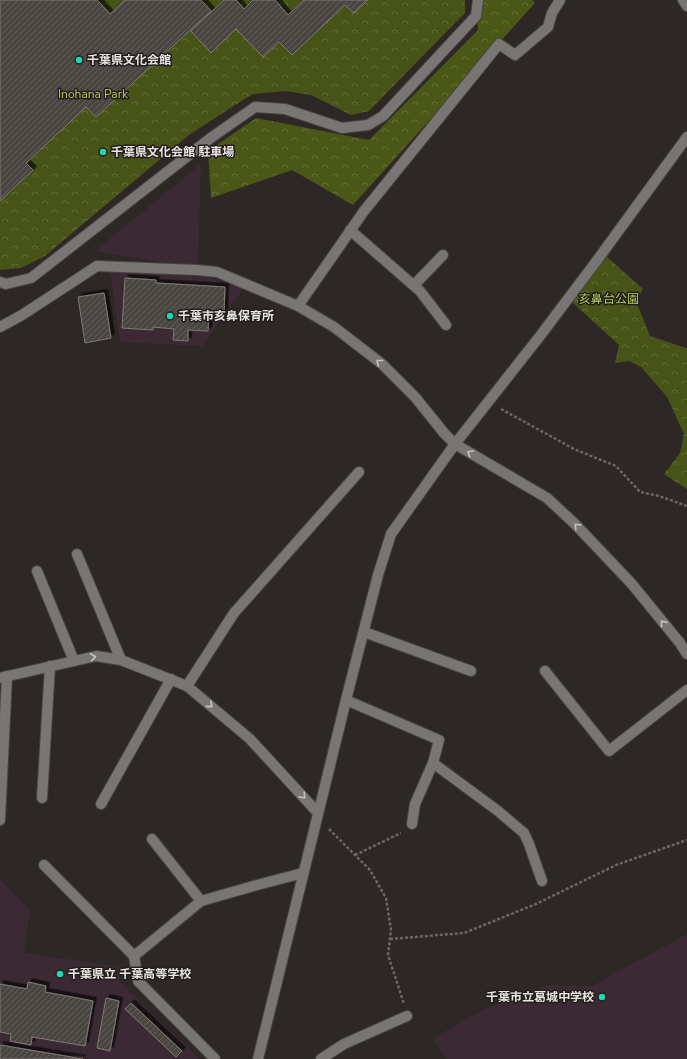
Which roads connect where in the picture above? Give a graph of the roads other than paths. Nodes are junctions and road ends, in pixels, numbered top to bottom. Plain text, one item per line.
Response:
1 (478, 0) edge
2 (560, 0) edge
3 (683, 0) edge
4 (687, 6) edge
5 (687, 137) edge
6 (350, 230) junction
7 (443, 255) dead end
8 (0, 282) edge
9 (414, 285) junction
10 (298, 306) junction
11 (446, 326) dead end
12 (0, 327) edge
13 (455, 444) junction
14 (359, 472) dead end
15 (77, 554) dead end
16 (37, 571) dead end
17 (364, 632) junction
18 (687, 654) edge
19 (74, 660) junction
20 (121, 660) junction
21 (50, 666) junction
22 (471, 671) dead end
23 (545, 671) dead end
24 (3, 677) edge
25 (171, 680) junction
26 (187, 686) junction
27 (687, 690) edge
28 (346, 700) junction
29 (433, 763) junction
30 (42, 798) dead end
31 (101, 804) dead end
32 (318, 815) junction
33 (0, 820) edge
34 (412, 824) road end
35 (152, 839) dead end
36 (44, 865) dead end
37 (303, 873) junction
38 (542, 881) dead end
39 (201, 901) junction
40 (134, 956) junction
41 (407, 1016) road end
42 (215, 1059) edge
43 (258, 1059) edge
44 (321, 1059) edge

1 - 8 street
2 - 6 street
3 - 4 street
5 - 13 street
6 - 9 street
6 - 10 street
7 - 9 street
9 - 11 street
10 - 12 street
13 -> 10 street
13 - 17 street
18 -> 13 street
14 - 26 street
15 - 20 street
16 - 19 street
17 - 22 street
17 - 28 street
19 -> 20 street
19 - 21 street
20 - 25 street
21 - 24 street
21 - 30 street
23 - 27 street
24 - 33 street
25 - 26 street
25 - 31 street
26 -> 32 street
28 - 29 street
28 - 32 street
29 - 34 street
29 - 38 street
32 - 37 street
35 - 39 street
36 - 40 street
37 - 39 street
37 - 43 street
39 - 40 street
40 - 42 street
41 - 44 street

